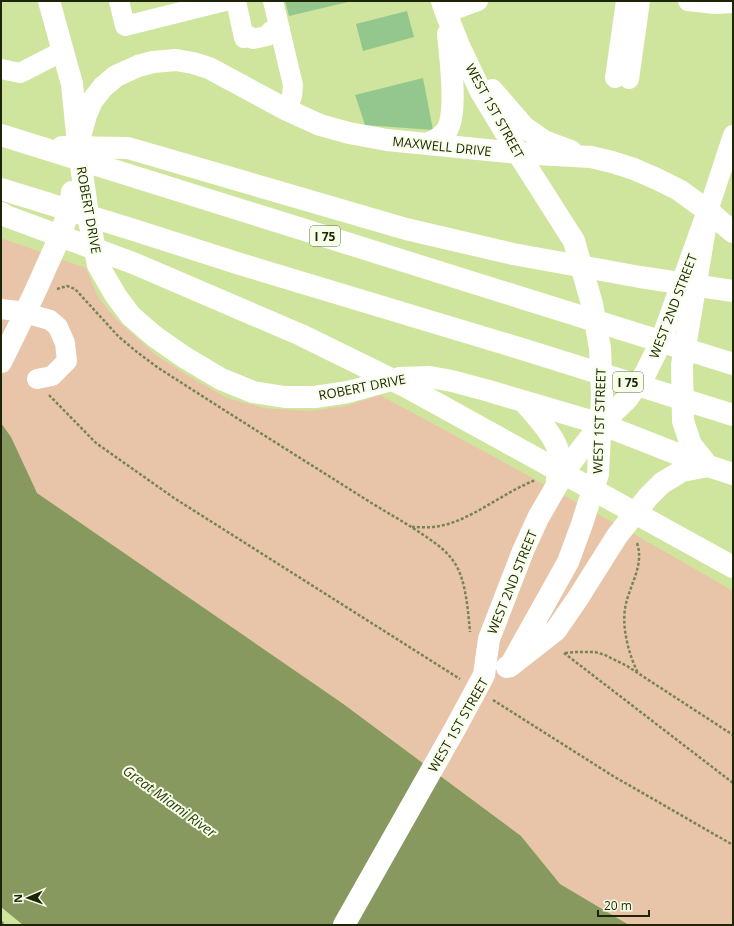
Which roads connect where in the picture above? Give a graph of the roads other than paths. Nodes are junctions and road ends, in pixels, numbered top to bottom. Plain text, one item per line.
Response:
1 (49, 1) edge
2 (119, 1) edge
3 (225, 1) edge
4 (236, 1) edge
5 (273, 1) edge
6 (478, 1) edge
7 (626, 1) edge
8 (640, 1) edge
9 (688, 1) edge
10 (733, 3) edge
11 (444, 7) edge
12 (276, 30) junction
13 (460, 48) junction
14 (63, 51) junction
15 (1, 69) edge
16 (287, 110) junction
17 (1, 135) edge
18 (733, 135) edge
19 (78, 144) junction
20 (427, 144) junction
21 (39, 147) junction
22 (518, 154) junction
23 (591, 157) junction
24 (1, 189) edge
25 (708, 211) junction
26 (1, 213) edge
27 (733, 232) edge
28 (733, 291) edge
29 (1, 309) edge
30 (1, 362) edge
31 (733, 364) edge
32 (37, 378) road end
33 (524, 402) junction
34 (733, 415) edge
35 (601, 424) junction
36 (708, 466) junction
37 (733, 474) edge
38 (549, 482) junction
39 (733, 567) edge
40 (510, 666) junction
41 (474, 678) junction
42 (344, 925) edge

1 - 14 main road
2 - 3 street
4 - 12 street
5 - 12 street
6 - 11 street
7 - 8 street
9 - 10 street
11 - 13 main road, WEST 1ST STREET
11 - 20 main road
12 - 16 street
13 - 22 main road, WEST 1ST STREET
13 - 23 main road
14 - 15 street
14 - 19 main road
16 - 19 main road, MAXWELL DRIVE
16 - 20 main road, MAXWELL DRIVE
17 - 21 main road, I 75
18 - 25 street, WEST 2ND STREET
19 - 30 main road
19 - 33 main road, ROBERT DRIVE
20 - 22 main road, MAXWELL DRIVE
21 - 28 main road
21 - 31 main road, I 75
22 - 23 main road, MAXWELL DRIVE
22 - 35 main road, WEST 1ST STREET
23 - 25 main road, MAXWELL DRIVE
24 - 34 main road, I 75
25 - 27 main road, MAXWELL DRIVE
25 - 35 main road, WEST 2ND STREET
25 - 36 main road
26 - 39 main road
29 - 32 street
33 - 35 main road, ROBERT DRIVE
33 - 38 main road
35 - 36 main road, ROBERT DRIVE
35 - 38 main road, WEST 2ND STREET
35 - 40 main road, WEST 1ST STREET
36 - 37 main road, ROBERT DRIVE
36 - 40 main road
38 - 41 main road, WEST 2ND STREET
40 - 41 main road, WEST 1ST STREET
41 - 42 main road, WEST 1ST STREET

